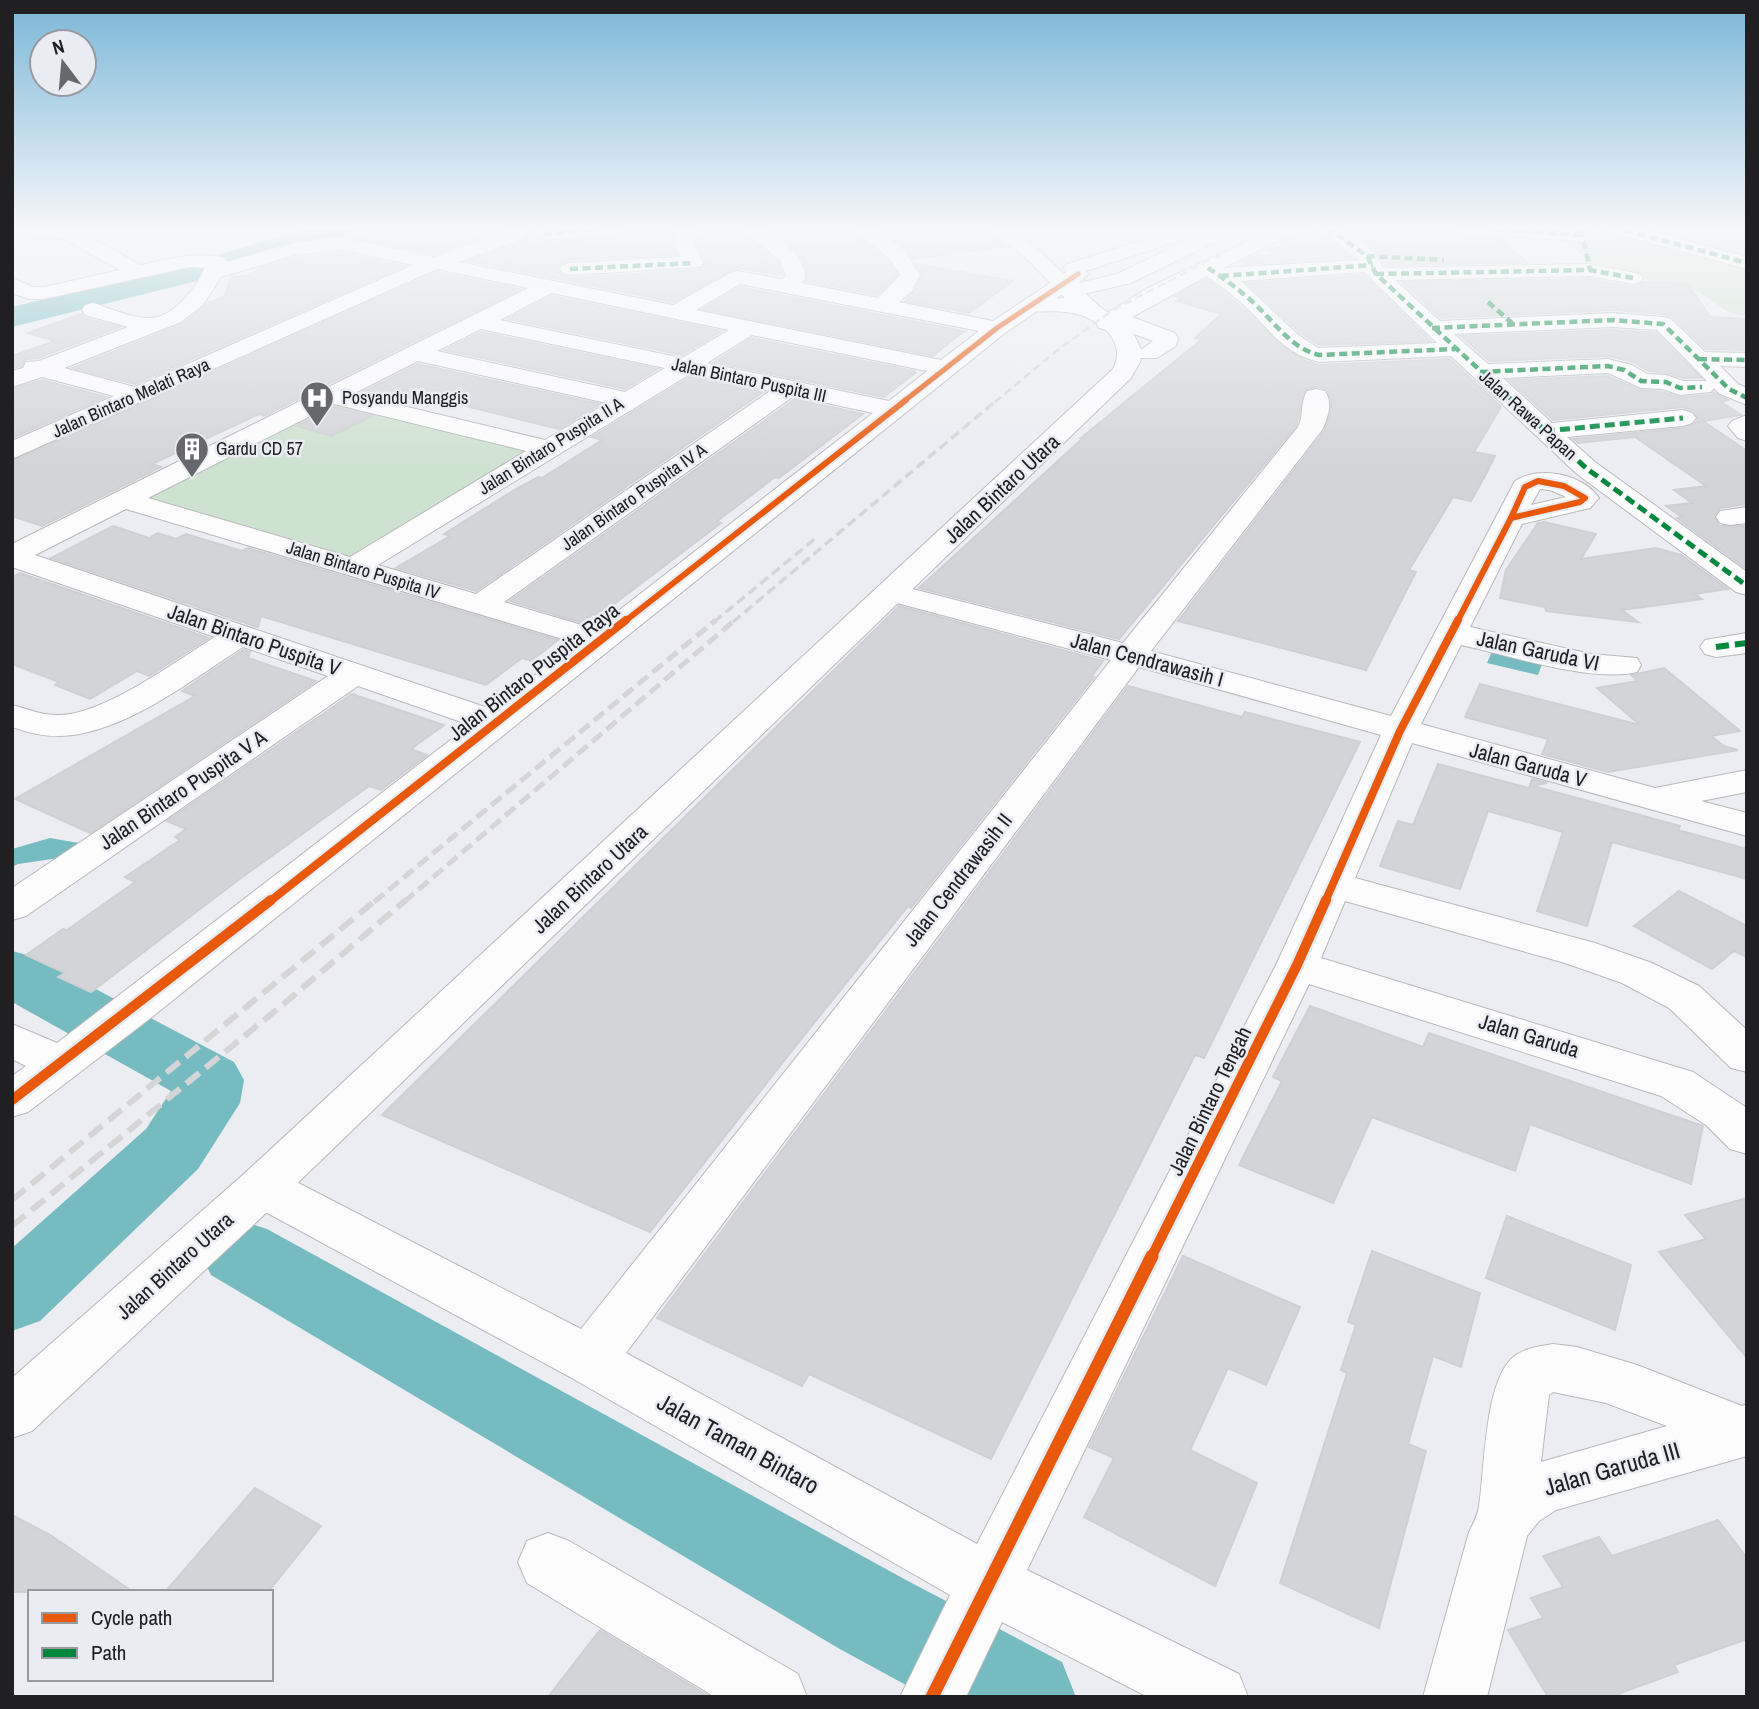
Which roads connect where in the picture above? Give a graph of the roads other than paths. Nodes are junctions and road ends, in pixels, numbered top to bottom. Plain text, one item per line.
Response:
1 (189, 307) edge
2 (336, 307) edge
3 (509, 307) edge
4 (645, 307) edge
5 (687, 307) edge
6 (886, 307) edge
7 (1030, 307) edge
8 (1098, 307) edge
9 (1105, 307) edge
10 (1258, 307) edge
11 (1412, 307) edge
12 (1493, 307) edge
13 (93, 310) dead end
14 (676, 313) junction
15 (479, 322) junction
16 (1512, 323) junction
17 (150, 326) junction
18 (748, 328) junction
19 (998, 328) junction
20 (1432, 328) junction
21 (1455, 349) junction
22 (1149, 353) dead end
23 (418, 354) junction
24 (1699, 359) junction
25 (12, 360) edge
26 (1747, 360) edge
27 (684, 367) junction
28 (946, 368) junction
29 (41, 369) junction
30 (1480, 372) junction
31 (12, 380) edge
32 (1702, 387) dead end
33 (788, 389) junction
34 (1741, 392) edge
35 (137, 395) junction
36 (332, 396) junction
37 (1316, 396) dead end
38 (626, 400) junction
39 (896, 410) junction
40 (1683, 418) dead end
41 (1747, 423) edge
42 (1545, 431) junction
43 (1747, 433) edge
44 (548, 449) junction
45 (12, 451) edge
46 (125, 500) junction
47 (1511, 519) dead end
48 (12, 556) edge
49 (356, 566) junction
50 (1747, 586) edge
51 (893, 593) junction
52 (480, 605) junction
53 (1452, 633) junction
54 (240, 635) junction
55 (602, 641) junction
56 (1131, 655) junction
57 (1625, 665) dead end
58 (354, 674) junction
59 (12, 715) edge
60 (496, 723) junction
61 (1399, 731) junction
62 (1747, 780) edge
63 (1657, 799) junction
64 (1747, 825) edge
65 (1334, 886) junction
66 (12, 907) edge
67 (1297, 965) junction
68 (12, 1040) edge
69 (73, 1053) junction
70 (1747, 1056) edge
71 (12, 1100) edge
72 (1746, 1134) edge
73 (262, 1188) junction
74 (589, 1360) junction
75 (12, 1413) edge
76 (1743, 1431) edge
77 (1508, 1511) junction
78 (548, 1562) dead end
79 (982, 1598) junction
80 (775, 1697) edge
81 (932, 1697) edge
82 (1216, 1697) edge
83 (1455, 1697) edge

1 - 17 street
2 - 35 street, Jalan Bintaro Melati Raya
3 - 15 street
4 - 14 street
5 - 14 street
6 - 19 street
7 - 19 street, Jalan Bintaro Puspita Raya
8 - 51 street, Jalan Bintaro Utara
9 - 22 street
10 - 21 street
11 - 20 street, Jalan Rawa Papan
12 - 16 street
13 - 17 street
14 - 18 street
15 - 23 street
15 - 27 street, Jalan Bintaro Puspita III
16 - 20 street
16 - 24 street
17 - 29 street
18 - 27 street, Jalan Bintaro Puspita II A
18 - 28 street
19 - 28 street, Jalan Bintaro Puspita Raya
20 - 21 street, Jalan Rawa Papan
21 - 30 street, Jalan Rawa Papan
23 - 36 street
23 - 38 street
24 - 26 street
24 - 34 street
25 - 29 street
27 - 33 street, Jalan Bintaro Puspita III
27 - 38 street, Jalan Bintaro Puspita II A
28 - 39 street, Jalan Bintaro Puspita Raya
29 - 31 street
29 - 35 street
30 - 32 street
30 - 42 street, Jalan Rawa Papan
33 - 39 street, Jalan Bintaro Puspita III
33 - 52 street, Jalan Bintaro Puspita IV A
35 - 45 street, Jalan Bintaro Melati Raya
36 - 44 street
36 - 46 street
37 - 56 street, Jalan Cendrawasih II
38 - 44 street, Jalan Bintaro Puspita II A
39 - 55 street, Jalan Bintaro Puspita Raya
40 - 42 street
41 - 43 street
42 - 50 street, Jalan Rawa Papan
44 - 49 street, Jalan Bintaro Puspita II A
46 - 48 street
46 - 49 street, Jalan Bintaro Puspita IV
47 - 53 street, Jalan Bintaro Tengah
48 - 54 street, Jalan Bintaro Puspita V
49 - 52 street, Jalan Bintaro Puspita IV
51 - 56 street, Jalan Cendrawasih I
51 - 73 street, Jalan Bintaro Utara
52 - 55 street, Jalan Bintaro Puspita IV
53 - 57 street, Jalan Garuda VI
53 - 61 street, Jalan Bintaro Tengah
54 - 58 street, Jalan Bintaro Puspita V
54 - 59 street
55 - 60 street, Jalan Bintaro Puspita Raya
56 - 61 street, Jalan Cendrawasih I
56 - 74 street, Jalan Cendrawasih II
58 - 60 street, Jalan Bintaro Puspita V
58 - 66 street, Jalan Bintaro Puspita V A
60 - 69 street, Jalan Bintaro Puspita Raya
61 - 63 street, Jalan Garuda V
61 - 65 street, Jalan Bintaro Tengah
62 - 63 street, Jalan Garuda V
63 - 64 street, Jalan Garuda V
65 - 67 street, Jalan Bintaro Tengah
65 - 70 street
67 - 72 street, Jalan Garuda
67 - 79 street, Jalan Bintaro Tengah
68 - 69 street
69 - 71 street, Jalan Bintaro Puspita Raya
73 - 74 street, Jalan Taman Bintaro
73 - 75 street, Jalan Bintaro Utara
74 - 79 street, Jalan Taman Bintaro
76 - 77 street, Jalan Garuda III
76 - 77 street
77 - 83 street
78 - 80 street
79 - 81 street, Jalan Bintaro Tengah
79 - 82 street, Jalan Taman Bintaro

